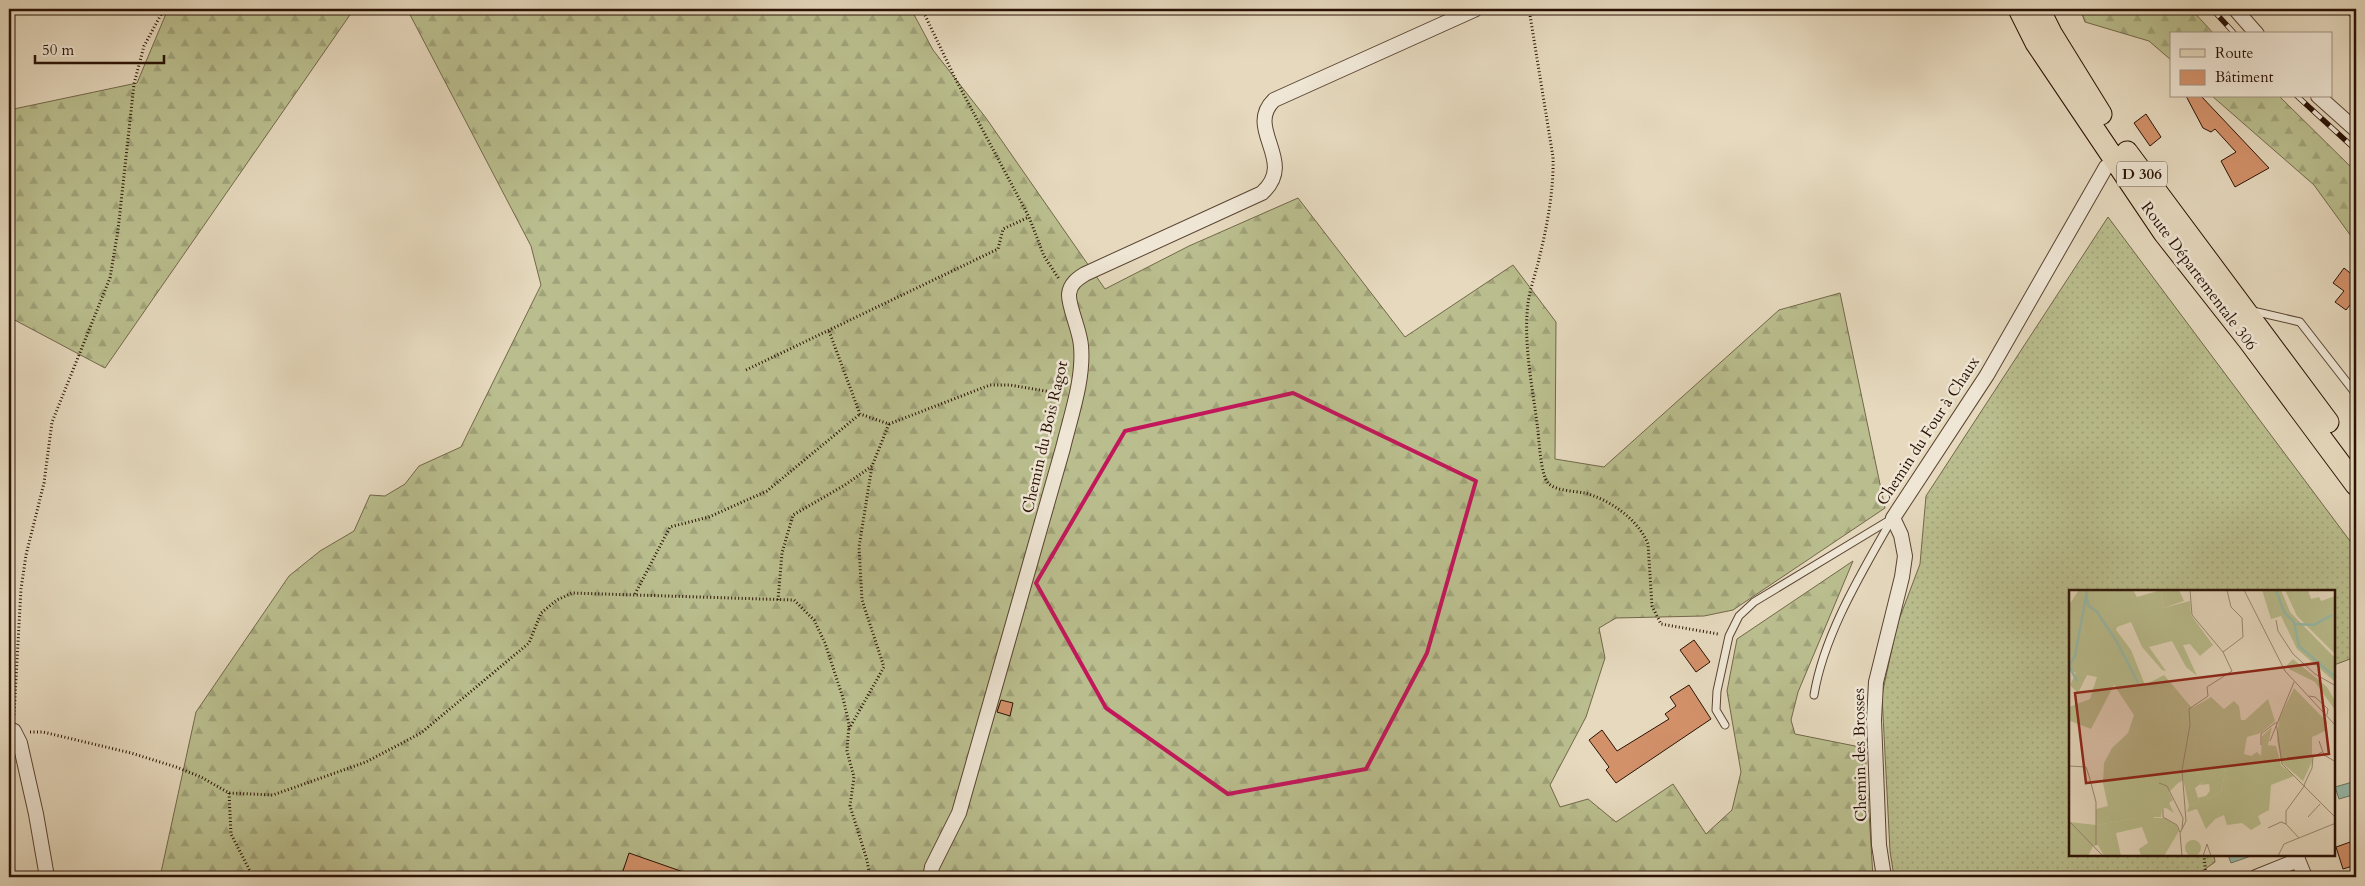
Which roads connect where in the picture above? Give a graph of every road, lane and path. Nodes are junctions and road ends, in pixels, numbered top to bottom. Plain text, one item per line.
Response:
1 (164, 9) edge
2 (922, 9) edge
3 (1476, 9) edge
4 (1529, 9) edge
5 (2020, 9) edge
6 (2039, 9) edge
7 (2235, 9) edge
8 (2255, 32) edge
9 (2320, 98) edge
10 (2356, 130) edge
11 (2115, 160) junction
12 (1029, 217) junction
13 (1069, 294) junction
14 (2243, 309) junction
15 (830, 331) junction
16 (746, 370) dead end
17 (2356, 394) edge
18 (1076, 396) junction
19 (860, 414) junction
20 (889, 424) junction
21 (2356, 461) edge
22 (872, 466) junction
23 (2356, 485) edge
24 (1893, 518) junction
25 (635, 594) junction
26 (778, 600) junction
27 (1729, 636) junction
28 (1814, 695) dead end
29 (1725, 725) dead end
30 (12, 730) edge
31 (848, 731) junction
32 (230, 793) junction
33 (2204, 856) edge
34 (2297, 858) edge
35 (47, 877) edge
36 (253, 877) edge
37 (870, 877) edge
38 (930, 877) edge
39 (1884, 877) edge
40 (2206, 877) edge
41 (2256, 877) edge
42 (2305, 877) edge

1 - 30 path
2 - 12 path
3 - 13 street
4 - 27 path
5 - 11 main road, Route Départementale 306 / D 306
6 - 14 main road, Route Départementale 306 / D 306
7 - 8 street
9 - 10 street
11 - 23 main road, Route Départementale 306 / D 306
11 - 24 street, Chemin du Four à Chaux
12 - 13 path
12 - 15 path
13 - 18 street, Chemin du Bois Ragot
14 - 17 lane
14 - 21 main road, Route Départementale 306 / D 306
15 - 16 path
15 - 19 path
18 - 20 path
18 - 38 street, Chemin du Bois Ragot
19 - 20 path
19 - 25 path
20 - 22 path
22 - 26 path
22 - 31 path
24 - 27 lane, Chemin du Four à Chaux
24 - 28 lane
24 - 39 street, Chemin des Brosses
25 - 26 path
25 - 32 path
26 - 31 path
27 - 29 lane, Chemin du Four à Chaux
30 - 32 path
30 - 35 street
31 - 37 path
32 - 36 path
33 - 40 path
34 - 41 street
34 - 42 street

